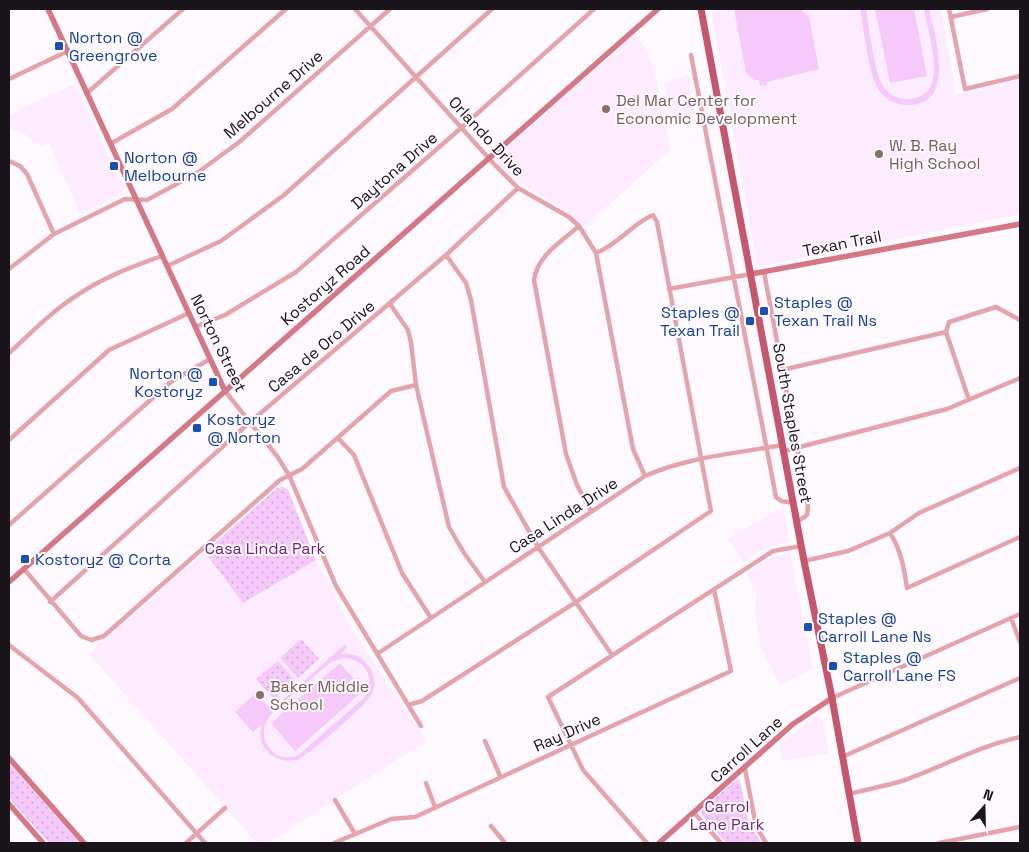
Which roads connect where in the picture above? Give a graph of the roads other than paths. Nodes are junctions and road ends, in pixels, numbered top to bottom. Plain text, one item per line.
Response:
1 (49, 9) edge
2 (183, 9) edge
3 (286, 9) edge
4 (355, 9) edge
5 (390, 9) edge
6 (492, 9) edge
7 (594, 9) edge
8 (658, 9) edge
9 (701, 9) edge
10 (949, 9) edge
11 (986, 9) edge
12 (950, 17) junction
13 (370, 26) junction
14 (68, 51) junction
15 (691, 55) dead end
16 (416, 76) junction
17 (1020, 76) edge
18 (9, 79) edge
19 (87, 92) junction
20 (461, 128) junction
21 (110, 144) junction
22 (490, 159) junction
23 (9, 162) edge
24 (518, 188) junction
25 (137, 201) junction
26 (1020, 224) edge
27 (578, 226) junction
28 (54, 234) junction
29 (596, 253) junction
30 (446, 255) junction
31 (162, 256) junction
32 (167, 266) junction
33 (10, 267) edge
34 (764, 272) junction
35 (752, 274) junction
36 (734, 278) junction
37 (669, 289) junction
38 (390, 304) junction
39 (189, 313) junction
40 (1020, 320) edge
41 (195, 327) junction
42 (946, 332) junction
43 (9, 353) edge
44 (210, 360) junction
45 (782, 370) junction
46 (1020, 378) edge
47 (416, 385) junction
48 (225, 391) junction
49 (969, 400) junction
50 (249, 423) junction
51 (338, 438) junction
52 (9, 440) edge
53 (797, 447) junction
54 (766, 448) junction
55 (783, 448) junction
56 (703, 459) junction
57 (1020, 468) edge
58 (289, 475) junction
59 (645, 476) junction
60 (794, 503) junction
61 (591, 511) junction
62 (797, 522) junction
63 (9, 525) edge
64 (890, 533) junction
65 (1020, 537) edge
66 (538, 546) junction
67 (801, 546) junction
68 (804, 561) junction
69 (24, 569) junction
70 (9, 582) edge
71 (485, 582) junction
72 (714, 588) junction
73 (50, 602) junction
74 (576, 602) junction
75 (1020, 614) edge
76 (431, 618) junction
77 (1011, 618) junction
78 (1020, 642) edge
79 (9, 645) edge
80 (377, 654) junction
81 (612, 655) junction
82 (1020, 678) edge
83 (832, 698) junction
84 (408, 705) junction
85 (420, 726) dead end
86 (1020, 737) edge
87 (485, 742) dead end
88 (571, 744) junction
89 (842, 756) junction
90 (9, 758) edge
91 (745, 769) junction
92 (500, 776) junction
93 (426, 783) dead end
94 (849, 794) junction
95 (334, 800) dead end
96 (9, 804) edge
97 (436, 807) junction
98 (225, 808) dead end
99 (695, 814) junction
100 (491, 826) dead end
101 (1020, 827) edge
102 (196, 834) junction
103 (355, 834) junction
104 (343, 841) edge
105 (43, 843) edge
106 (84, 843) edge
107 (186, 843) edge
108 (205, 843) edge
109 (334, 843) edge
110 (505, 843) edge
111 (647, 843) edge
112 (659, 843) edge
113 (721, 843) edge
114 (766, 843) edge
115 (858, 843) edge
116 (939, 843) edge

1 - 14 street, Norton Street
2 - 19 street
3 - 21 street
4 - 13 street, Orlando Drive
5 - 13 street, Melbourne Drive
6 - 16 street
7 - 20 street, Daytona Drive
8 - 22 street, Kostoryz Road
9 - 35 main road, South Staples Street
10 - 12 street
11 - 12 street
12 - 17 street
13 - 16 street, Orlando Drive
13 - 25 street, Melbourne Drive
14 - 18 street
14 - 19 street, Norton Street
15 - 36 street
16 - 20 street, Orlando Drive
16 - 32 street
19 - 21 street, Norton Street
20 - 22 street, Orlando Drive
20 - 41 street, Daytona Drive
21 - 25 street, Norton Street
22 - 24 street, Orlando Drive
22 - 48 street, Kostoryz Road
23 - 28 street
24 - 27 street, Orlando Drive
24 - 30 street, Casa de Oro Drive
25 - 28 street, Melbourne Drive
25 - 31 street, Norton Street
26 - 34 street, Texan Trail
27 - 29 street, Orlando Drive
27 - 61 street
28 - 33 street, Melbourne Drive
29 - 37 street
29 - 59 street, Orlando Drive
30 - 38 street, Casa de Oro Drive
30 - 66 street
31 - 32 street, Norton Street
31 - 43 street
32 - 39 street, Norton Street
34 - 35 street, Texan Trail
34 - 45 street
35 - 36 street, Texan Trail
35 - 55 main road, South Staples Street
36 - 37 street, Texan Trail
36 - 54 street
37 - 56 street
38 - 47 street
38 - 50 street, Casa de Oro Drive
39 - 41 street, Norton Street
39 - 52 street
40 - 42 street
41 - 44 street, Norton Street
42 - 45 street
42 - 49 street
44 - 48 street, Norton Street
44 - 63 street
45 - 53 street
46 - 49 street, Casa Linda Drive
47 - 51 street
47 - 71 street
48 - 50 street, Norton Street
48 - 69 street, Kostoryz Road
49 - 53 street, Casa Linda Drive
50 - 58 street, Norton Street
50 - 73 street, Casa de Oro Drive
51 - 58 street
51 - 76 street
53 - 55 street, Casa Linda Drive
53 - 62 street
54 - 55 street, Casa Linda Drive
54 - 56 street, Casa Linda Drive
54 - 60 street
55 - 60 main road, South Staples Street
56 - 59 street, Casa Linda Drive
56 - 74 street
57 - 64 street
58 - 73 street
58 - 80 street, Norton Street
59 - 61 street, Casa Linda Drive
60 - 62 main road, South Staples Street
61 - 66 street, Casa Linda Drive
62 - 67 main road, South Staples Street
64 - 65 street
64 - 68 street
66 - 71 street, Casa Linda Drive
66 - 74 street
67 - 68 main road, South Staples Street
67 - 72 street
68 - 83 main road, South Staples Street
69 - 70 street, Kostoryz Road
69 - 73 street
71 - 76 street, Casa Linda Drive
72 - 81 street
72 - 88 street, Ray Drive
74 - 81 street
74 - 84 street
75 - 77 street
76 - 80 street, Casa Linda Drive
77 - 78 street
77 - 83 street
79 - 102 street
80 - 84 street, Norton Street
81 - 88 street
82 - 89 street
83 - 89 main road, South Staples Street
83 - 91 street, Carroll Lane
84 - 85 street, Norton Street
86 - 94 street
87 - 92 street
88 - 92 street, Ray Drive
88 - 111 street
89 - 94 main road, South Staples Street
90 - 106 street
91 - 99 street, Carroll Lane
91 - 114 street
92 - 97 street, Ray Drive
93 - 97 street
94 - 115 main road, South Staples Street
95 - 103 street
96 - 105 street
97 - 103 street, Ray Drive
98 - 102 street
99 - 112 street, Carroll Lane
99 - 113 street
100 - 110 street
101 - 116 street
102 - 107 street
102 - 108 street
103 - 104 street, Ray Drive
104 - 109 street, Ray Drive

